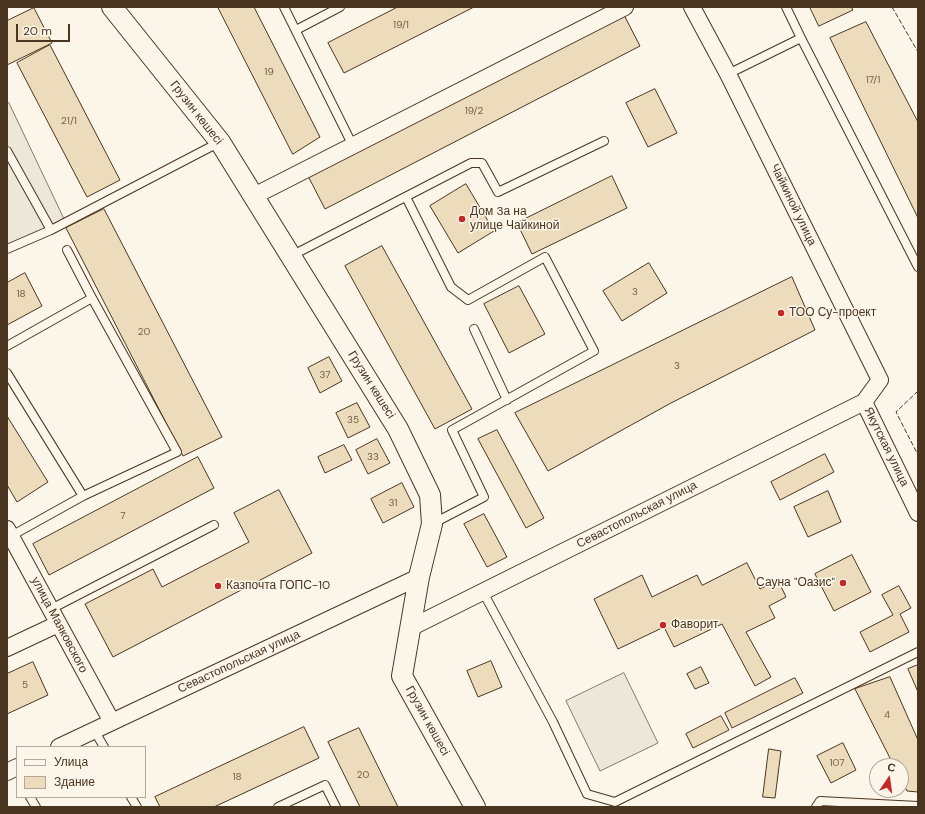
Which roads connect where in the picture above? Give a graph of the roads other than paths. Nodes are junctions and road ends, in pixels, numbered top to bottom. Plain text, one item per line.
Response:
1 (112, 7) edge
2 (284, 7) edge
3 (340, 7) edge
4 (625, 7) edge
5 (692, 7) edge
6 (786, 7) edge
7 (296, 30) junction
8 (801, 38) junction
9 (728, 74) junction
10 (604, 140) dead end
11 (220, 142) junction
12 (353, 146) junction
13 (7, 151) edge
14 (254, 196) junction
15 (406, 197) junction
16 (51, 230) junction
17 (7, 249) edge
18 (67, 250) dead end
19 (291, 256) junction
20 (918, 267) edge
21 (92, 298) junction
22 (474, 329) dead end
23 (7, 346) edge
24 (7, 373) edge
25 (508, 400) junction
26 (864, 402) junction
27 (83, 496) junction
28 (918, 512) edge
29 (432, 524) junction
30 (214, 525) dead end
31 (9, 532) edge
32 (418, 577) junction
33 (483, 592) junction
34 (51, 609) junction
35 (58, 624) junction
36 (410, 628) junction
37 (7, 648) edge
38 (918, 652) edge
39 (112, 722) junction
40 (94, 730) junction
41 (61, 746) edge
42 (103, 746) edge
43 (31, 798) edge
44 (132, 798) edge
45 (615, 805) edge
46 (918, 806) edge
47 (36, 807) edge
48 (137, 807) edge
49 (278, 807) edge
50 (336, 807) edge
51 (475, 807) edge
52 (816, 807) edge

1 - 11 street, Грузин көшесі
2 - 7 lane
3 - 7 lane
4 - 12 street
5 - 9 street, Чайкиной улица
6 - 8 lane
7 - 12 lane
8 - 9 lane
8 - 20 lane
9 - 26 street, Чайкиной улица
10 - 15 lane
11 - 14 street, Грузин көшесі
11 - 16 lane
12 - 14 street
13 - 16 lane
14 - 19 street, Грузин көшесі
15 - 19 lane
15 - 25 lane
16 - 17 lane
18 - 21 lane
19 - 29 street, Грузин көшесі
21 - 23 lane
21 - 27 lane
22 - 25 lane
24 - 27 lane
25 - 29 lane
26 - 28 street, Якутская улица
26 - 33 street, Севастопольская улица
27 - 31 lane
29 - 32 street, Грузин көшесі
30 - 34 lane
31 - 34 street, улица Маяковского
32 - 36 street, Грузин көшесі
32 - 39 street, Севастопольская улица
33 - 36 street, Севастопольская улица
33 - 45 lane
34 - 35 street, улица Маяковского
35 - 37 street
35 - 39 street, улица Маяковского
36 - 51 street, Грузин көшесі
38 - 45 lane
39 - 40 street, Севастопольская улица
40 - 41 street, Севастопольская улица
40 - 42 lane
43 - 47 lane
44 - 48 lane
46 - 52 lane
49 - 50 lane

